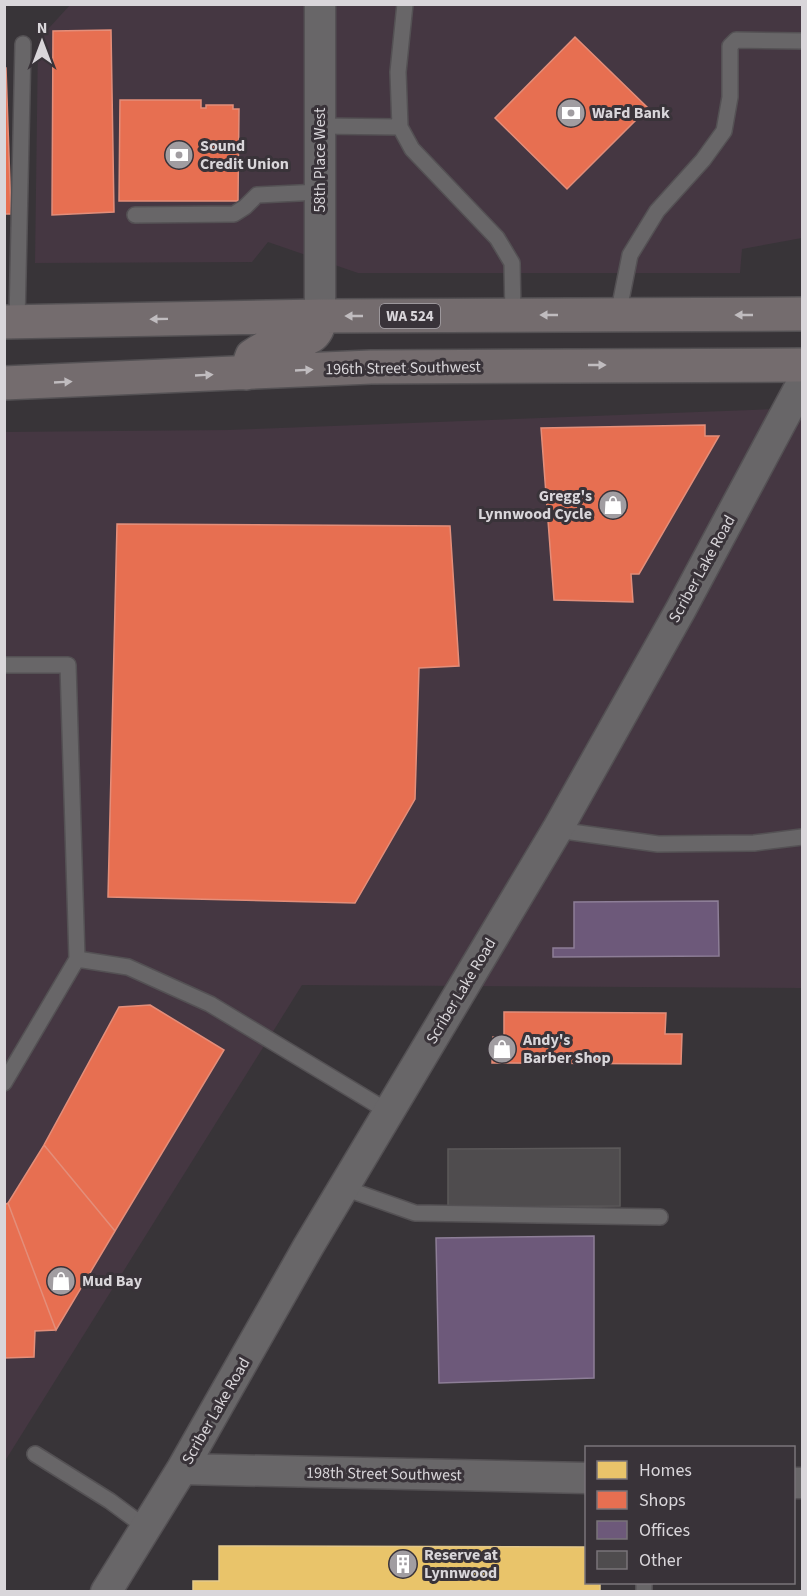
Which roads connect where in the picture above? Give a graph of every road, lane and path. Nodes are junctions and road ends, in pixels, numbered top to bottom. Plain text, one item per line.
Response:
1 (320, 4) edge
2 (405, 4) edge
3 (802, 41) edge
4 (23, 44) dead end
5 (320, 126) junction
6 (400, 127) junction
7 (320, 192) junction
8 (135, 215) dead end
9 (802, 314) edge
10 (513, 315) junction
11 (618, 315) junction
12 (320, 316) junction
13 (11, 321) edge
14 (802, 365) edge
15 (246, 373) junction
16 (4, 383) edge
17 (802, 383) edge
18 (4, 665) edge
19 (557, 830) junction
20 (802, 837) edge
21 (77, 959) junction
22 (4, 1083) edge
23 (389, 1112) junction
24 (344, 1188) junction
25 (660, 1217) dead end
26 (35, 1454) dead end
27 (182, 1469) junction
28 (585, 1478) edge
29 (145, 1527) junction
30 (106, 1592) edge

1 - 5 street, 58th Place West
2 - 6 lane
3 - 11 lane
4 - 13 lane
5 - 6 lane
5 - 7 street, 58th Place West
6 - 10 lane
7 - 8 lane
7 - 12 street, 58th Place West
9 -> 11 main road, WA 524
11 -> 10 main road, WA 524
10 -> 12 main road, WA 524
12 -> 13 main road, WA 524
12 - 15 main road
15 -> 14 main road, 196th Street Southwest
16 -> 15 main road, 196th Street Southwest
17 - 19 street, Scriber Lake Road
18 - 21 lane
19 - 20 lane
19 - 23 street, Scriber Lake Road
21 - 22 lane
21 - 23 lane
23 - 24 street, Scriber Lake Road
24 - 25 lane
24 - 27 street, Scriber Lake Road
26 - 29 lane
27 - 28 street, 198th Street Southwest
27 - 29 street, Scriber Lake Road
29 - 30 street, Scriber Lake Road

